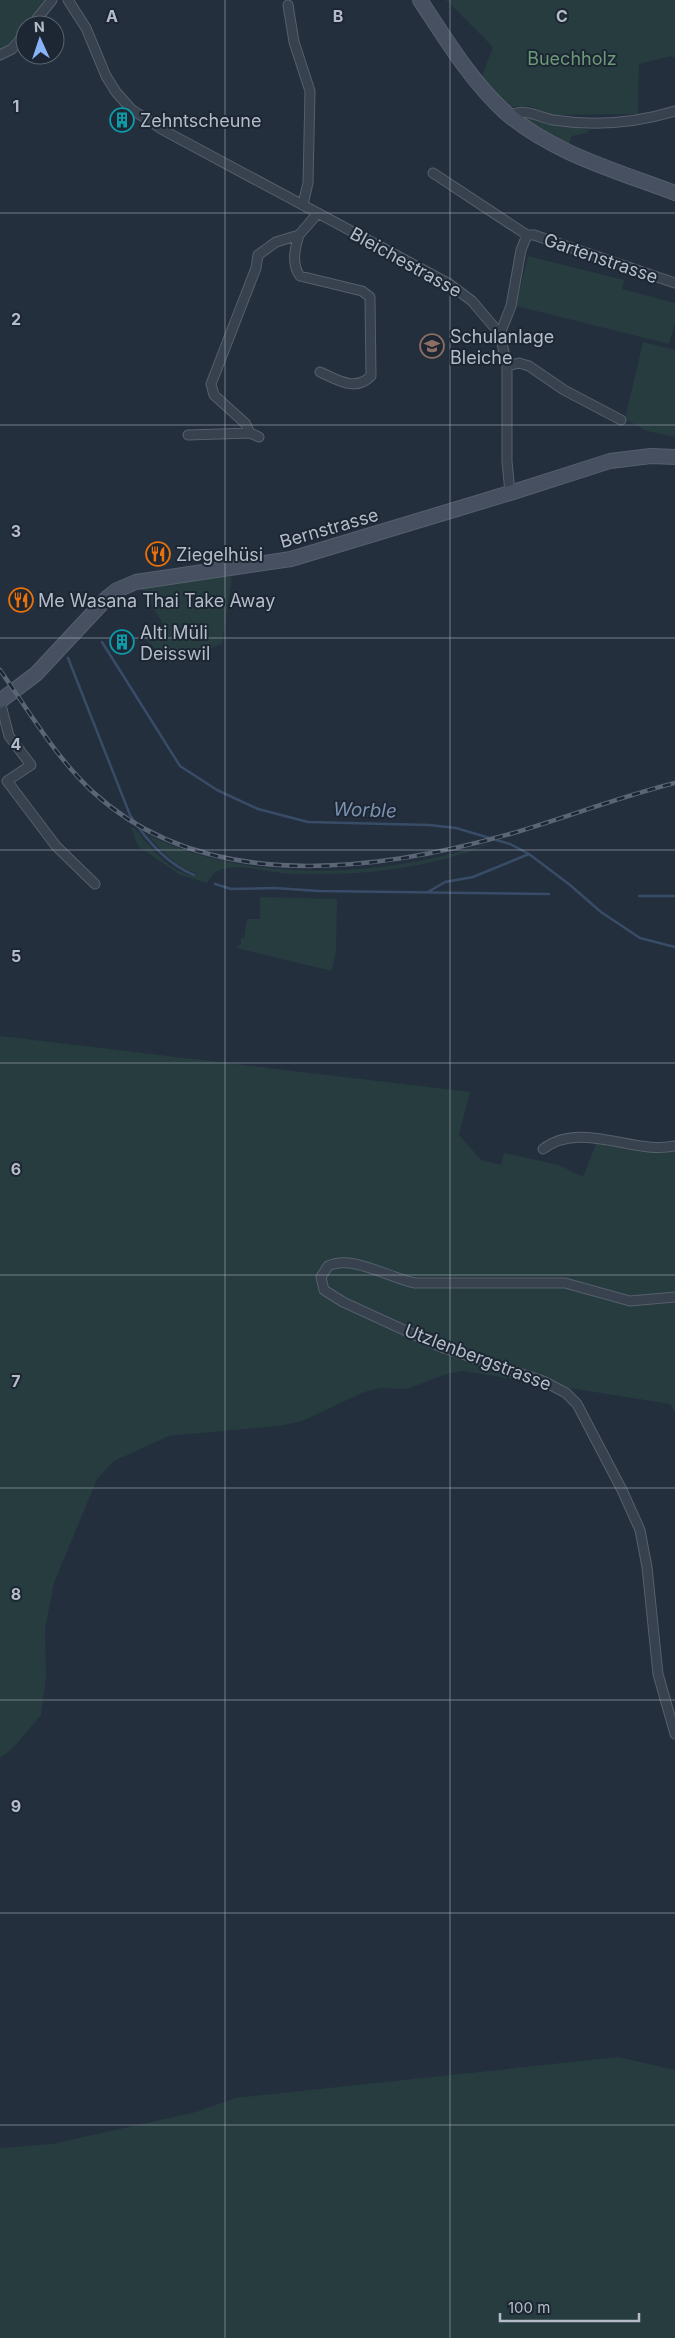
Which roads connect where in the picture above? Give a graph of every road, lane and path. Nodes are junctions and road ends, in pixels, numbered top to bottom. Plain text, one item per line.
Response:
1 (52, 0) edge
2 (68, 0) edge
3 (420, 0) edge
4 (288, 5) dead end
5 (40, 15) edge
6 (15, 46) edge
7 (0, 55) edge
8 (675, 112) edge
9 (510, 116) junction
10 (433, 173) dead end
11 (675, 193) edge
12 (303, 204) junction
13 (318, 213) junction
14 (299, 235) junction
15 (527, 235) junction
16 (675, 283) edge
17 (500, 334) junction
18 (507, 366) junction
19 (320, 372) dead end
20 (621, 420) dead end
21 (250, 433) junction
22 (188, 435) dead end
23 (259, 437) dead end
24 (675, 457) edge
25 (510, 493) junction
26 (0, 701) edge
27 (95, 884) dead end
28 (675, 1146) edge
29 (544, 1149) dead end
30 (675, 1297) edge
31 (675, 1734) edge

1 - 5 street
2 - 12 street, Bleichestrasse
3 - 9 main road
4 - 12 street
6 - 7 street
8 - 9 street
9 - 11 main road
10 - 15 street, Gartenstrasse
12 - 13 street, Bleichestrasse
13 - 14 street
13 - 17 street, Bleichestrasse
14 - 19 street
14 - 21 street
15 - 16 street, Gartenstrasse
15 - 17 street, Gartenstrasse
17 - 18 street, Bleichestrasse
18 - 20 street
18 - 25 street, Bleichestrasse
21 - 22 street
21 - 23 street
24 - 25 main road, Bernstrasse
25 - 26 main road, Bernstrasse
26 - 27 street
28 - 29 street
30 - 31 street, Utzlenbergstrasse

